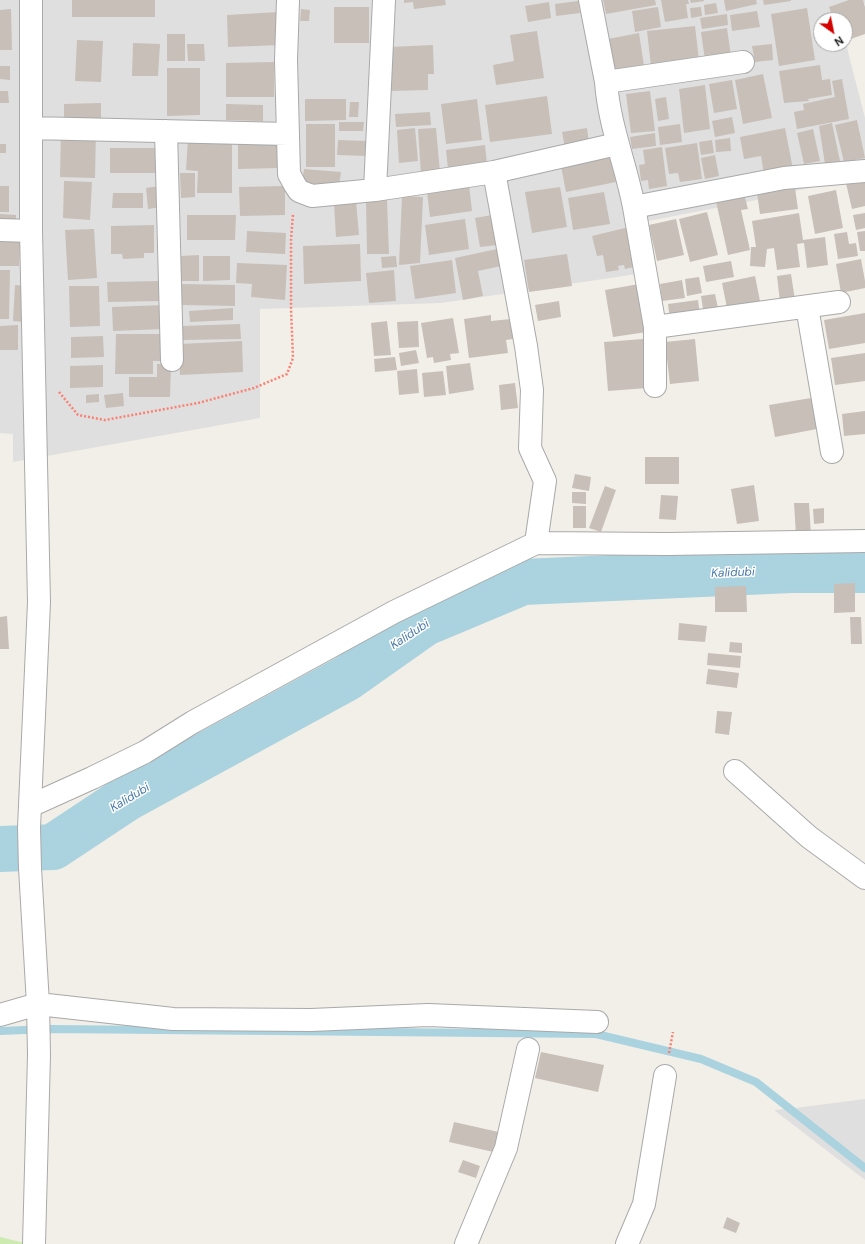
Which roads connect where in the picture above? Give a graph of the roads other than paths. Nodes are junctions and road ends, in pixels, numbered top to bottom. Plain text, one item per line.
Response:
1 (31, 0) edge
2 (288, 0) edge
3 (384, 0) edge
4 (590, 0) edge
5 (743, 62) dead end
6 (606, 82) junction
7 (31, 128) junction
8 (166, 131) junction
9 (288, 134) junction
10 (617, 144) junction
11 (865, 171) edge
12 (494, 172) junction
13 (375, 190) junction
14 (634, 207) junction
15 (0, 230) edge
16 (31, 231) junction
17 (840, 302) dead end
18 (807, 307) junction
19 (655, 327) junction
20 (172, 360) dead end
21 (655, 386) dead end
22 (832, 452) dead end
23 (865, 541) edge
24 (536, 543) junction
25 (735, 771) dead end
26 (30, 806) junction
27 (865, 878) edge
28 (38, 1011) junction
29 (0, 1015) edge
30 (597, 1022) dead end
31 (528, 1049) dead end
32 (665, 1076) dead end
33 (34, 1244) edge
34 (466, 1244) edge
35 (626, 1244) edge

1 - 7 street
2 - 9 street
3 - 13 street
4 - 6 street
5 - 6 street
6 - 10 street
7 - 8 street
7 - 16 street
8 - 9 street
8 - 20 street
9 - 13 street
10 - 12 street
10 - 14 street
11 - 14 street
12 - 13 street
12 - 24 street
14 - 19 street
15 - 16 street
16 - 26 street
17 - 18 street
18 - 19 street
18 - 22 street
19 - 21 street
23 - 24 street
24 - 26 street
25 - 27 street
26 - 28 street
28 - 29 street
28 - 30 street
28 - 33 street
31 - 34 street
32 - 35 street

